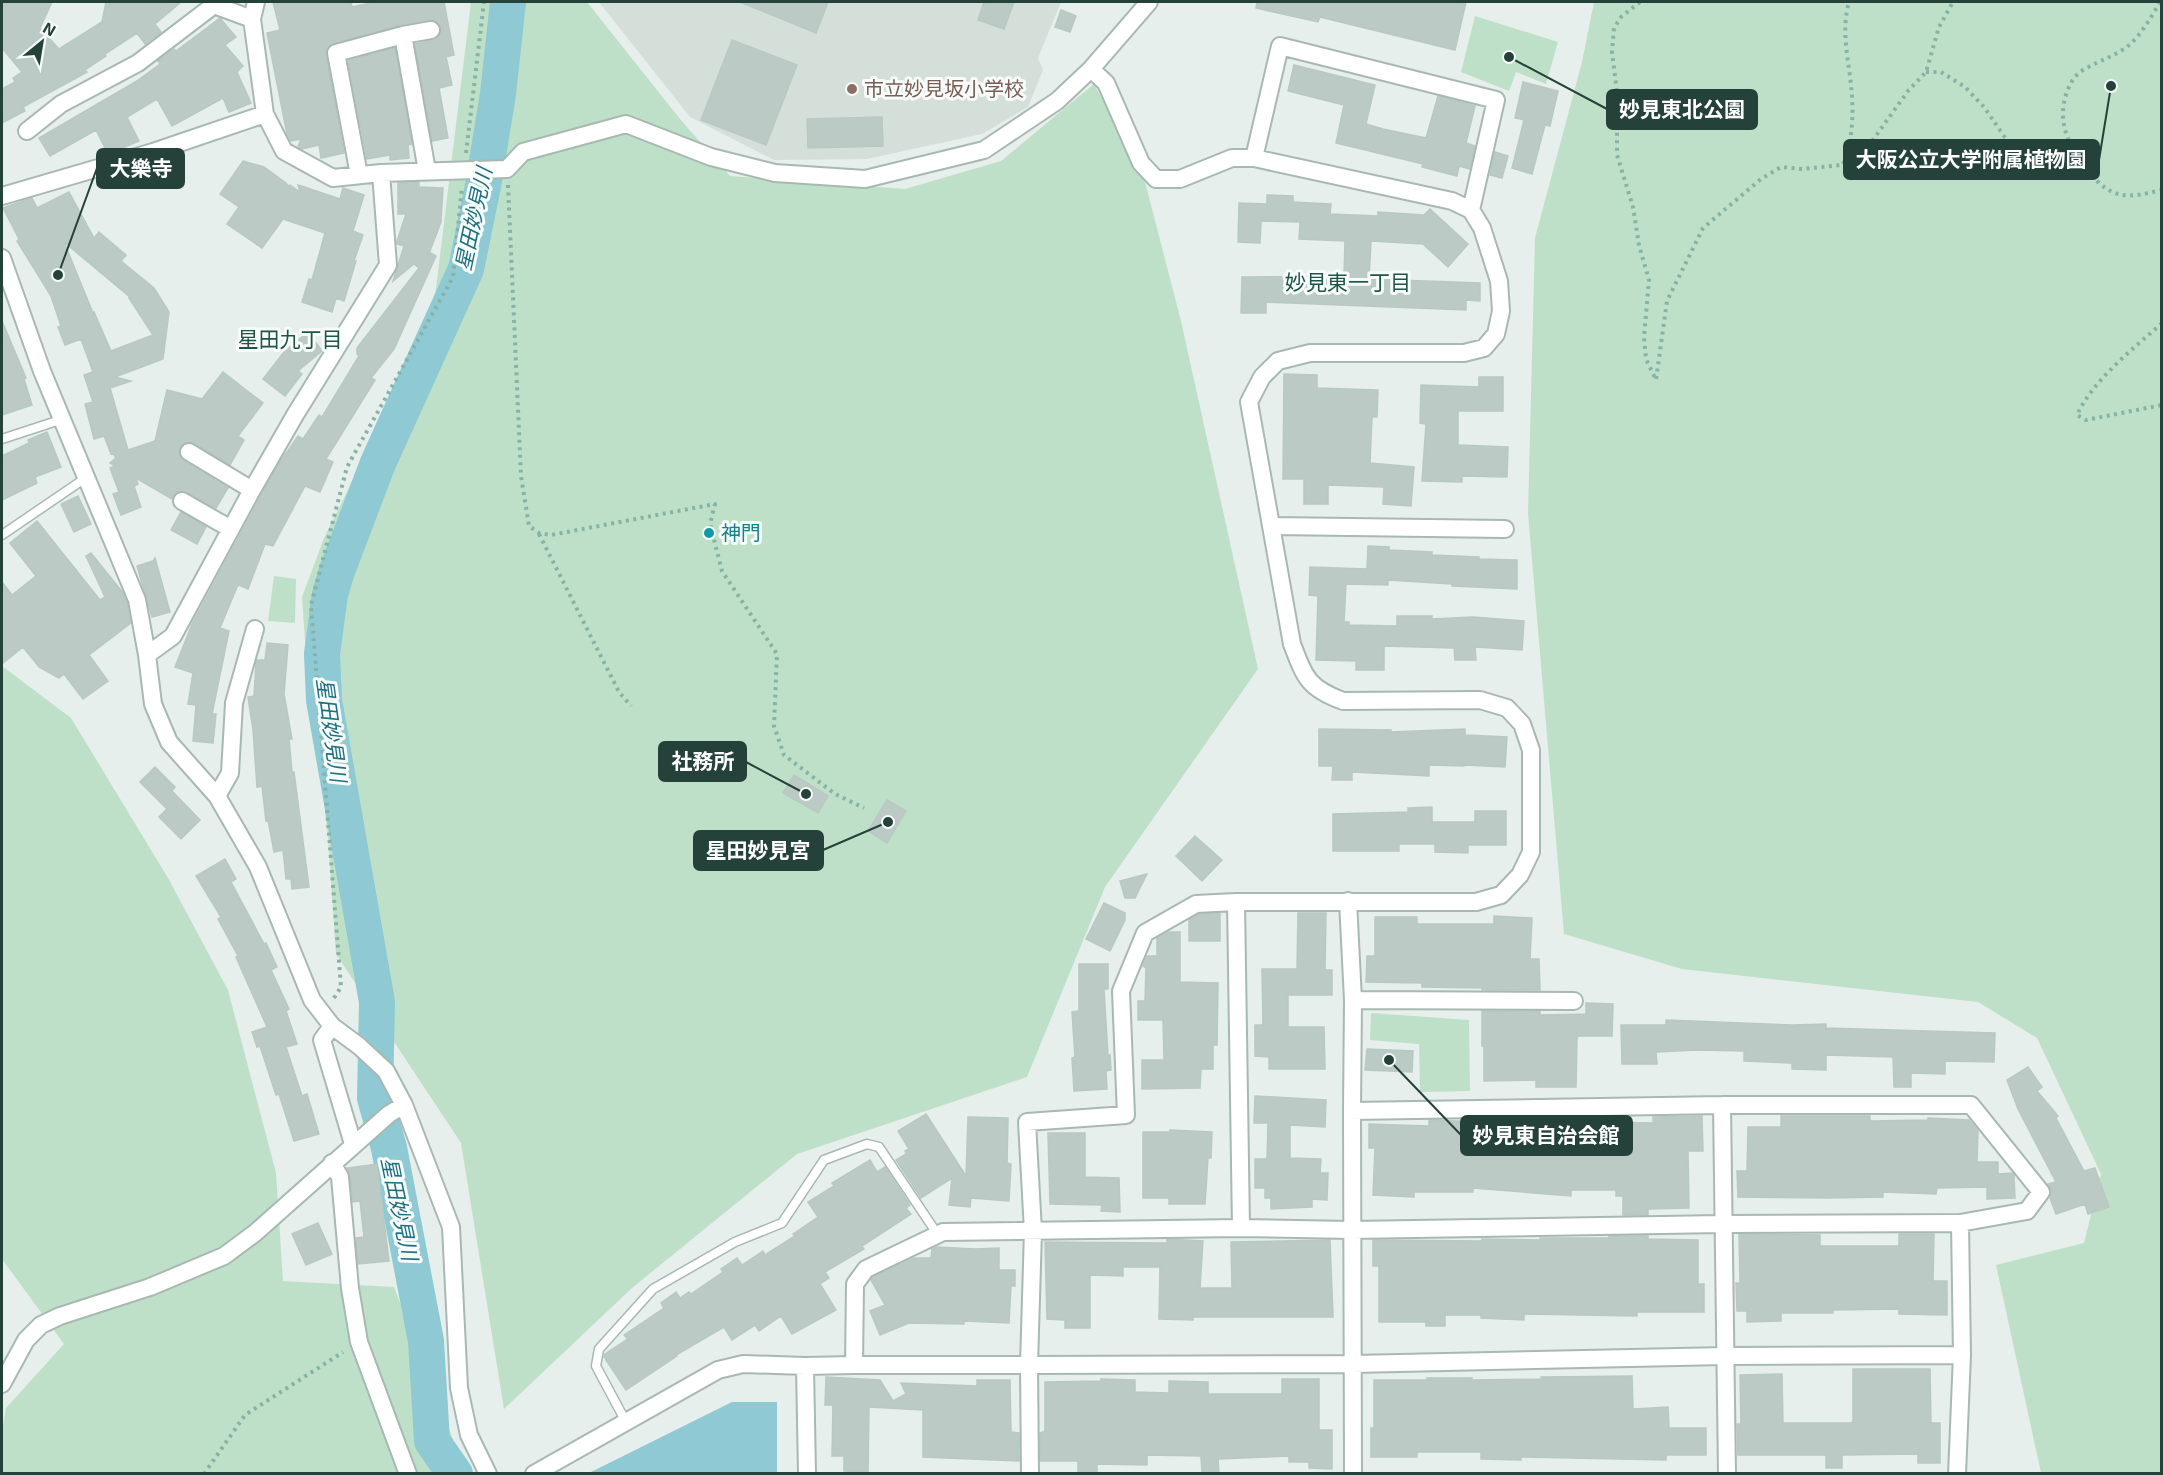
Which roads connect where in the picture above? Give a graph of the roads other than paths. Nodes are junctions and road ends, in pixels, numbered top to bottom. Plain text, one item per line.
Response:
1 (256, 2) edge
2 (1149, 2) edge
3 (252, 19) junction
4 (431, 30) dead end
5 (403, 35) junction
6 (1091, 69) junction
7 (265, 114) junction
8 (27, 131) dead end
9 (1254, 158) junction
10 (427, 171) junction
11 (381, 173) junction
12 (359, 175) junction
13 (2, 196) edge
14 (1471, 210) junction
15 (2, 258) edge
16 (6, 288) edge
17 (63, 419) junction
18 (2, 439) edge
19 (189, 452) dead end
20 (87, 477) junction
21 (252, 490) junction
22 (182, 501) dead end
23 (1272, 526) junction
24 (231, 529) junction
25 (1505, 529) dead end
26 (2, 535) edge
27 (255, 629) dead end
28 (147, 655) junction
29 (217, 796) junction
30 (1348, 901) junction
31 (1236, 902) junction
32 (1353, 1000) junction
33 (1574, 1001) dead end
34 (327, 1020) junction
35 (1722, 1105) junction
36 (397, 1110) junction
37 (1352, 1111) junction
38 (353, 1144) junction
39 (332, 1163) junction
40 (1960, 1223) junction
41 (1722, 1224) junction
42 (1241, 1228) junction
43 (1352, 1230) junction
44 (1033, 1231) junction
45 (938, 1234) junction
46 (1962, 1355) junction
47 (1725, 1356) junction
48 (1353, 1364) junction
49 (854, 1365) junction
50 (1029, 1365) junction
51 (805, 1366) junction
52 (2, 1384) edge
53 (626, 1422) junction
54 (408, 1473) edge
55 (488, 1473) edge
56 (534, 1473) edge
57 (807, 1473) edge
58 (1030, 1473) edge
59 (1353, 1473) edge
60 (1727, 1473) edge
61 (1957, 1473) edge

1 - 3 street
2 - 6 street
3 - 7 street
3 - 8 street
4 - 5 street
5 - 10 street
5 - 12 street
6 - 9 street
6 - 10 street
7 - 12 street
7 - 13 street
9 - 14 street
9 - 14 street
10 - 11 street
11 - 12 street
11 - 21 street
14 - 23 street
15 - 16 street
16 - 17 street
17 - 18 lane
17 - 20 street
19 - 21 street
20 - 26 lane
20 - 28 street
21 - 24 street
22 - 24 street
23 - 25 street
23 - 30 street
24 - 28 street
27 - 29 street
28 - 29 street
29 - 34 street
30 - 31 street
30 - 32 street
31 - 42 street
31 - 44 street
32 - 33 street
32 - 37 street
34 - 36 street
34 - 38 street
35 - 37 street
35 - 40 street
35 - 41 street
36 - 38 street
36 - 55 street
37 - 43 street
38 - 39 street
39 - 52 street
39 - 54 street
40 - 41 street
40 - 46 street
41 - 43 street
41 - 47 street
42 - 43 street
42 - 44 street
43 - 48 street
44 - 45 street
44 - 50 street
45 - 49 street
45 - 53 lane
46 - 47 street
46 - 61 street
47 - 48 street
47 - 60 street
48 - 50 street
48 - 59 street
49 - 50 street
49 - 51 street
50 - 58 street
51 - 53 street
51 - 57 street
53 - 56 street

